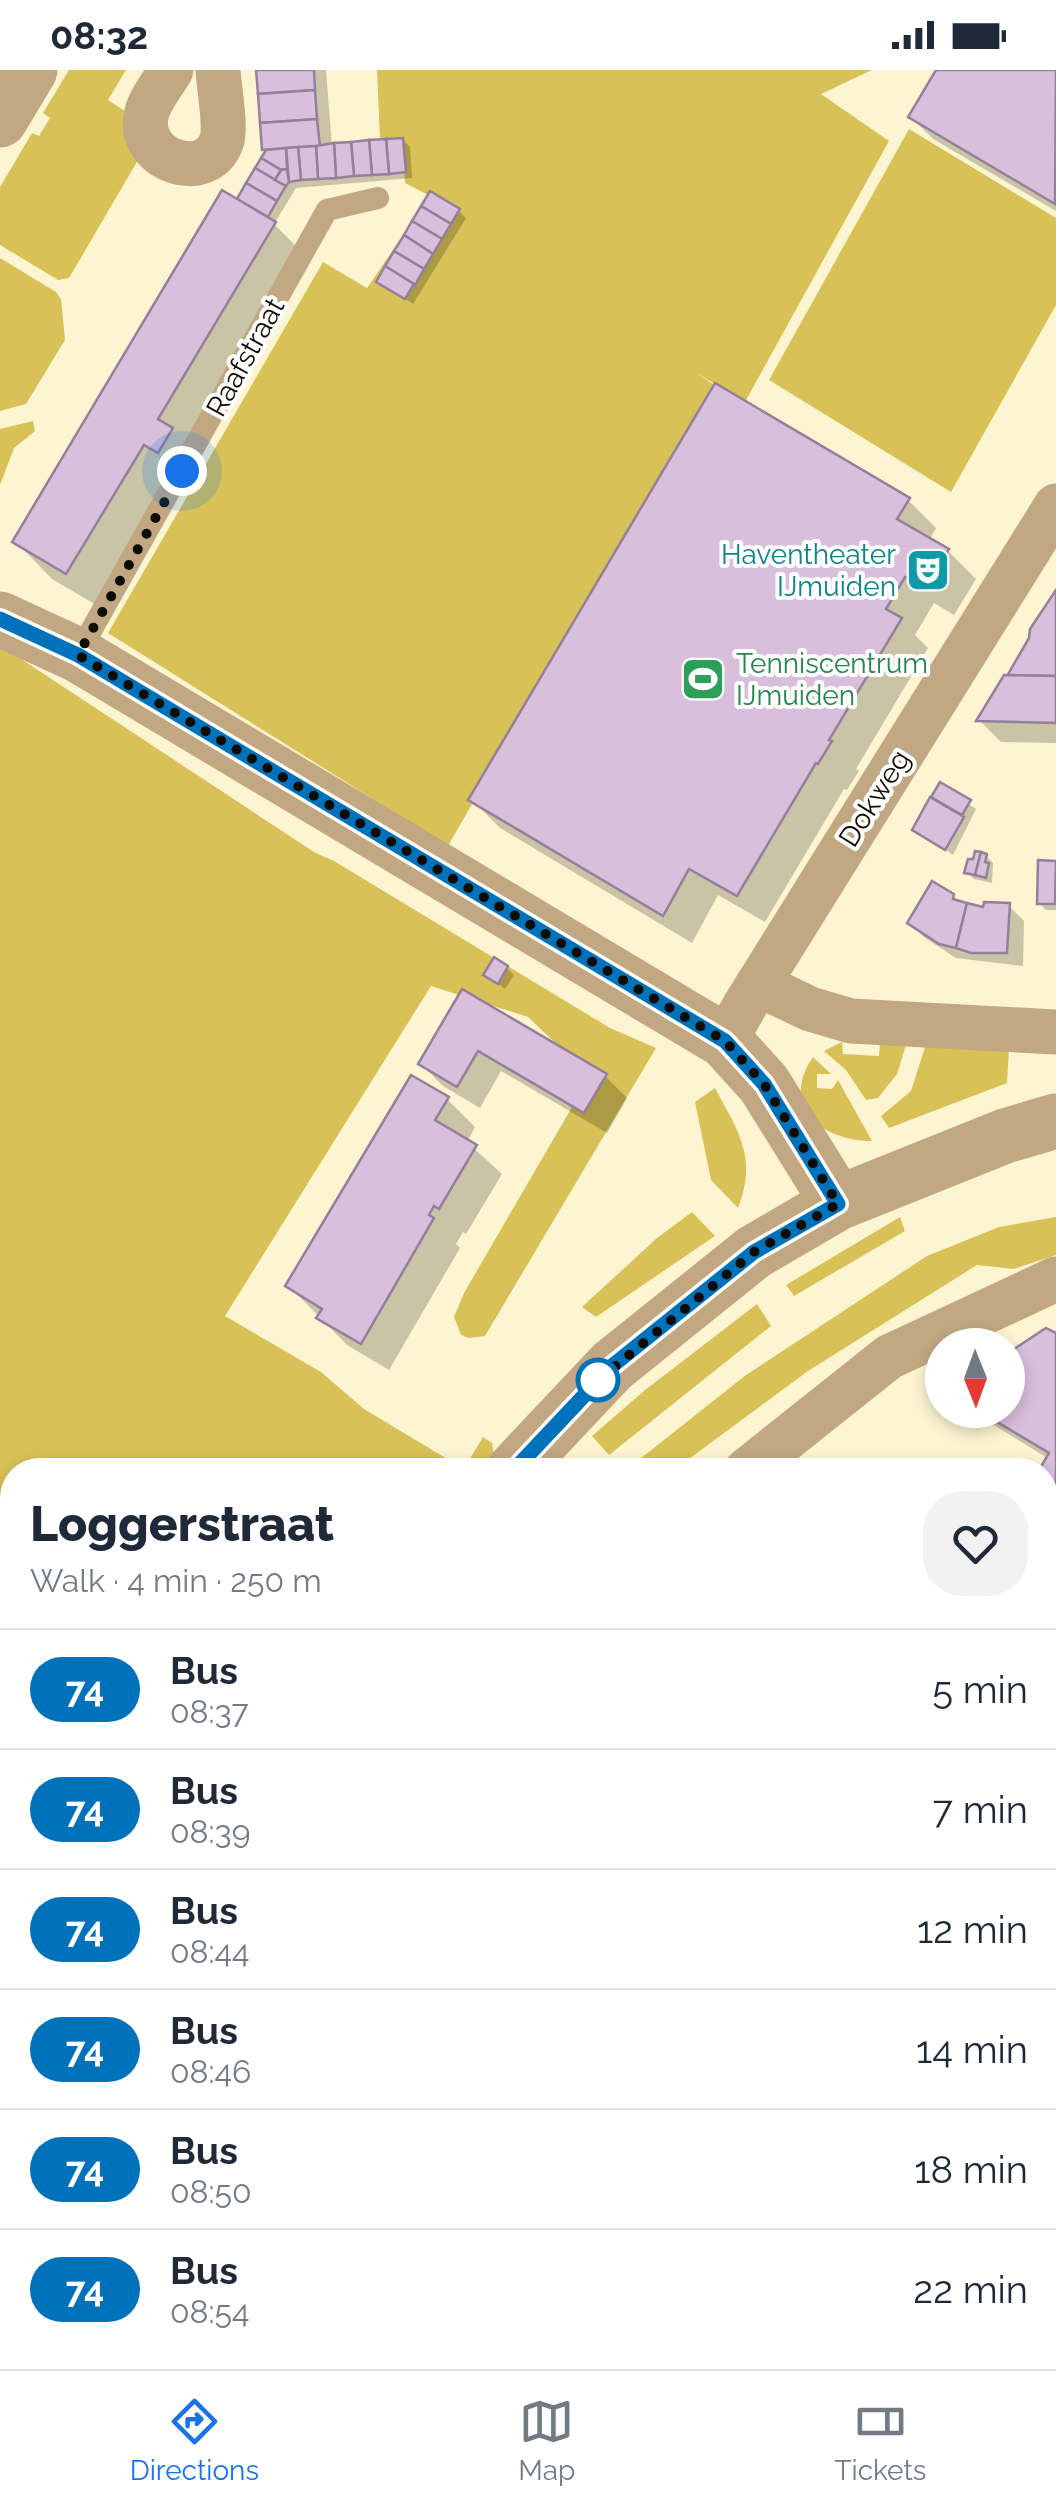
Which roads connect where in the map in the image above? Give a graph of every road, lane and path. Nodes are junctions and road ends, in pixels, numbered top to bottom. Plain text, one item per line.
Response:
1 (30, 70) edge
2 (172, 70) edge
3 (218, 70) edge
4 (0, 120) edge
5 (378, 198) dead end
6 (1056, 506) edge
7 (0, 619) edge
8 (78, 655) junction
9 (758, 984) junction
10 (1056, 1032) edge
11 (725, 1041) junction
12 (1056, 1121) edge
13 (838, 1204) junction
14 (1056, 1278) edge
15 (525, 1458) edge
16 (762, 1458) edge

1 - 4 street
2 - 3 street
5 - 8 lane, Raafstraat
6 - 9 street, Dokweg
7 - 8 street
8 - 11 street
9 - 10 street
9 - 11 street, Dokweg
11 - 13 street
12 - 13 street
13 - 15 street
14 - 16 street

